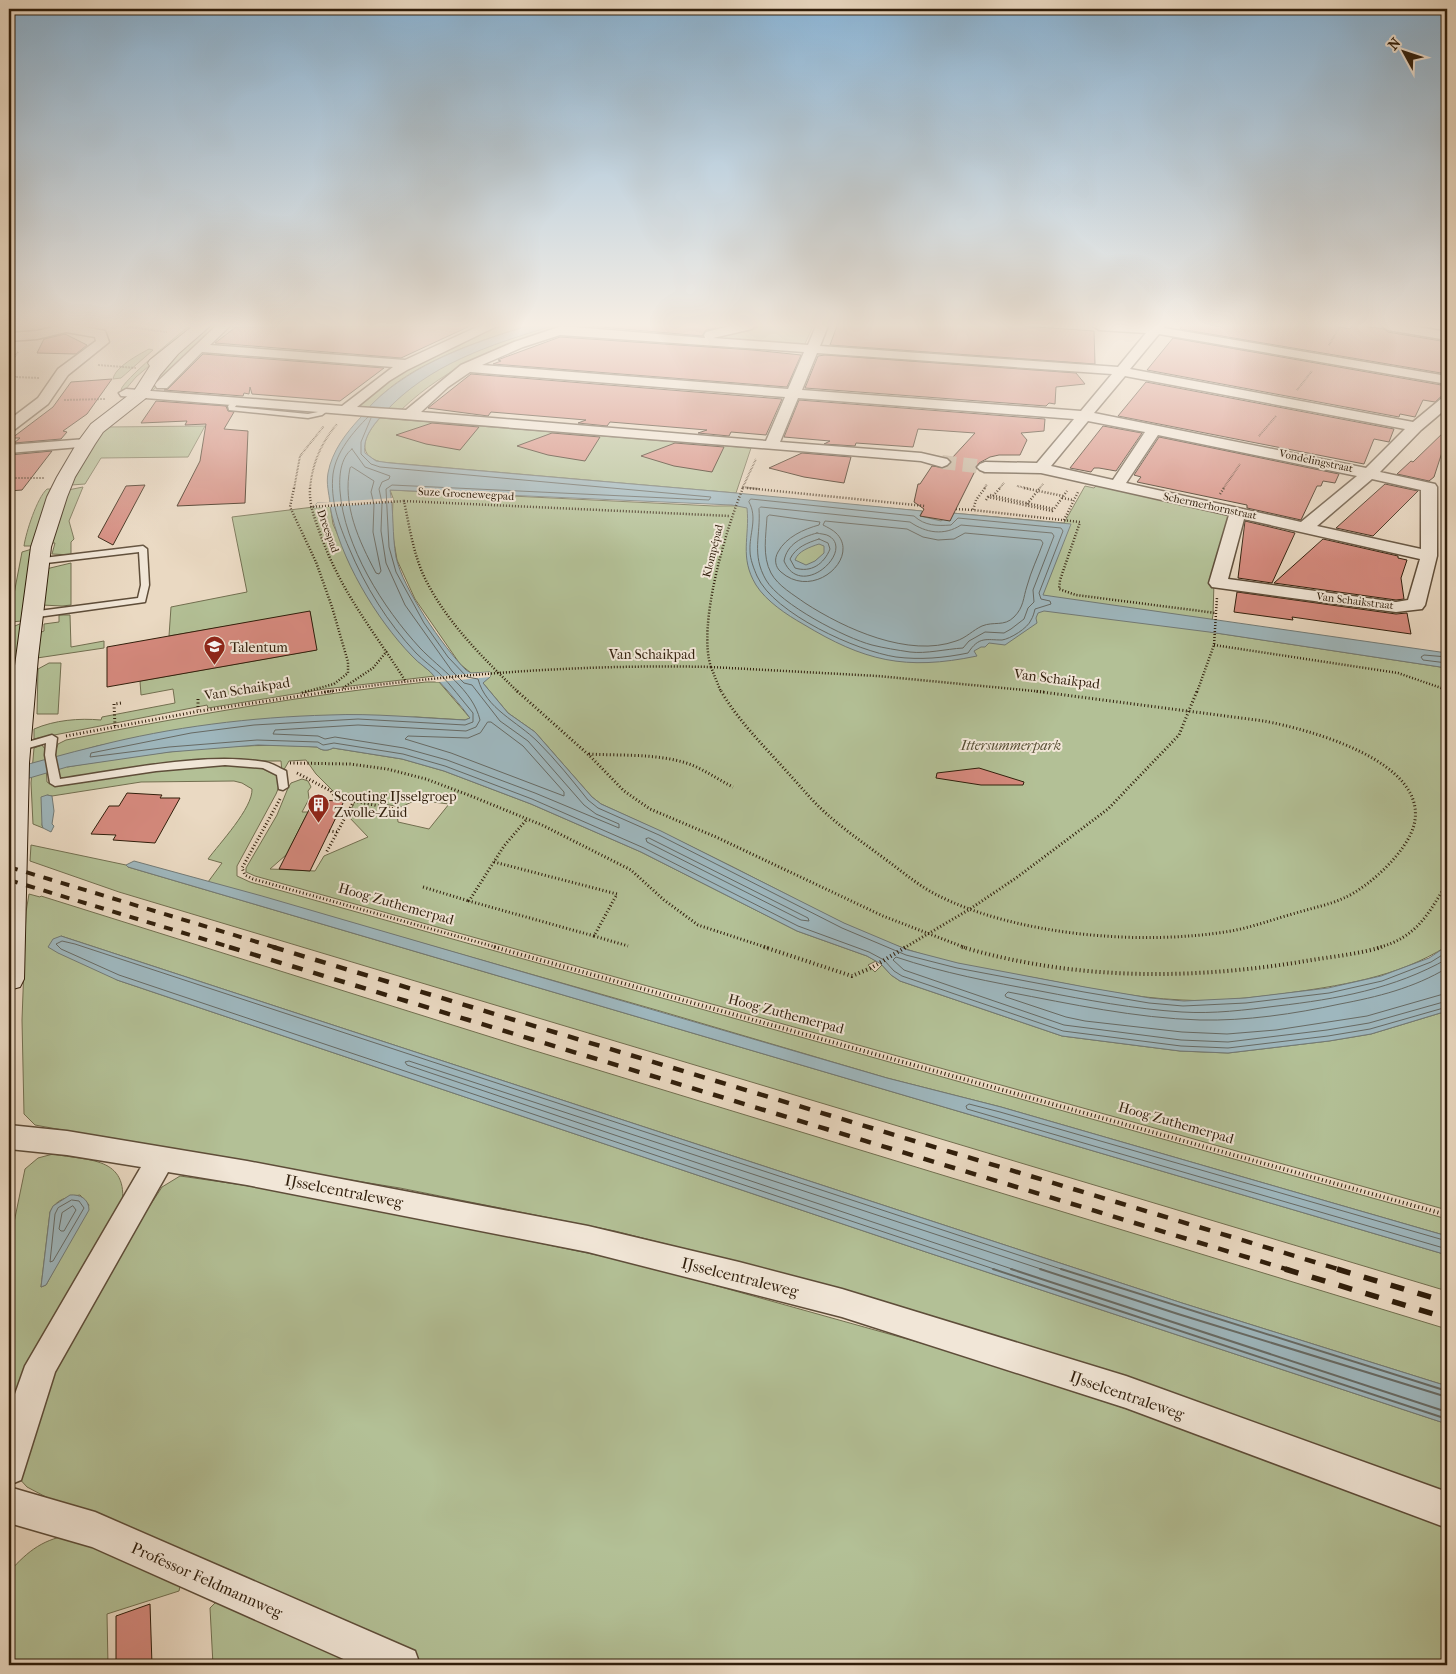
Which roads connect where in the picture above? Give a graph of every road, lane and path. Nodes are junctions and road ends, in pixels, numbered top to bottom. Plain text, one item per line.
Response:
1 (39, 404) edge
2 (123, 404) edge
3 (261, 404) edge
4 (354, 404) edge
5 (421, 404) edge
6 (787, 404) edge
7 (927, 404) edge
8 (1095, 404) edge
9 (1295, 404) edge
10 (1443, 404) edge
11 (347, 410) junction
12 (323, 412) junction
13 (409, 415) junction
14 (1085, 416) junction
15 (9, 427) edge
16 (1416, 427) junction
17 (1154, 430) junction
18 (88, 441) junction
19 (767, 446) junction
20 (9, 449) edge
21 (942, 462) tunnel mouth
22 (988, 473) joint
23 (1045, 473) junction
24 (1370, 473) junction
25 (9, 478) edge
26 (48, 478) dead end
27 (1068, 483) dead end
28 (1013, 485) dead end
29 (1116, 486) junction
30 (742, 487) junction
31 (1038, 490) junction
32 (1062, 497) junction
33 (991, 498) dead end
34 (404, 501) junction
35 (1027, 504) junction
36 (925, 506) dead end
37 (310, 507) junction
38 (956, 509) dead end
39 (973, 510) junction
40 (1238, 512) junction
41 (730, 516) junction
42 (1064, 520) junction
43 (1305, 527) junction
44 (1430, 556) junction
45 (38, 561) junction
46 (15, 568) dead end
47 (9, 569) edge
48 (31, 615) junction
49 (1214, 645) junction
50 (387, 651) junction
51 (710, 667) junction
52 (500, 674) junction
53 (406, 682) junction
54 (340, 690) junction
55 (1447, 690) edge
56 (290, 696) junction
57 (198, 699) dead end
58 (121, 703) dead end
59 (198, 710) junction
60 (1190, 710) junction
61 (115, 726) junction
62 (52, 738) junction
63 (588, 754) junction
64 (265, 765) junction
65 (16, 767) junction
66 (283, 787) joint
67 (733, 787) dead end
68 (354, 801) junction
69 (398, 810) dead end
70 (527, 819) junction
71 (329, 831) dead end
72 (338, 832) junction
73 (326, 853) dead end
74 (494, 862) junction
75 (1447, 883) edge
76 (423, 887) dead end
77 (469, 900) junction
78 (970, 909) junction
79 (926, 934) junction
80 (594, 936) junction
81 (628, 946) dead end
82 (9, 979) edge
83 (9, 1137) edge
84 (160, 1160) junction
85 (1447, 1215) edge
86 (9, 1468) edge
87 (9, 1505) edge
88 (1447, 1510) edge
89 (401, 1665) edge

1 - 15 street
2 - 18 street
3 - 12 street
4 - 11 street
5 - 13 street
6 - 19 street
7 - 14 street, Vondelingstraat
8 - 14 street
9 - 16 street
10 - 16 street
11 - 12 street
11 - 13 street
11 - 37 path, Dreespad
12 - 56 path
13 - 19 street
14 - 17 street, Vondelingstraat
14 - 23 street
16 - 24 street
17 - 24 street, Vondelingstraat
17 - 29 street
18 - 20 street
18 - 45 street
19 - 21 street
19 - 30 path, Klompépad
22 - 23 street, Schermerhornstraat
22 - 39 path
23 - 29 street, Schermerhornstraat
23 - 31 path
24 - 43 street
24 - 44 street, Van Schaikstraat
25 - 26 path
27 - 32 path
28 - 31 path
29 - 40 street, Schermerhornstraat
30 - 36 path
30 - 41 path, Klompépad
31 - 32 path
31 - 35 path
32 - 35 path
32 - 42 path
33 - 35 path
34 - 37 path
34 - 41 path, Suze Groenewegpad
34 - 52 path, Suze Groenewegpad
37 - 50 path, Dreespad
38 - 39 path
39 - 42 path
40 - 43 street, Schermerhornstraat
40 - 44 street, Van Schaikstraat
41 - 51 path, Klompépad
42 - 49 path
43 - 44 street, Schermerhornstraat
45 - 48 street
45 - 48 lane
46 - 47 path
48 - 65 street
49 - 55 path
49 - 60 path
50 - 53 path, Dreespad
50 - 54 path
51 - 52 path, Van Schaikpad
51 - 60 path, Van Schaikpad
51 - 78 path, Klompépad
52 - 53 path, Van Schaikpad
52 - 63 path, Suze Groenewegpad
53 - 54 path, Van Schaikpad
54 - 56 path, Van Schaikpad
56 - 59 path, Van Schaikpad
57 - 59 path
58 - 61 path
59 - 61 path, Van Schaikpad
60 - 78 path
60 - 78 path, Van Schaikpad
61 - 62 path, Van Schaikpad
62 - 64 lane
62 - 65 lane
63 - 67 path
63 - 79 path, Suze Groenewegpad
64 - 66 lane
64 - 68 path
64 - 70 path
65 - 82 street
66 - 85 path, Hoog Zuthemerpad
68 - 69 path
68 - 72 path
70 - 74 path
70 - 79 path
71 - 72 path
72 - 73 path
74 - 77 path
74 - 80 path
75 - 79 path, Suze Groenewegpad
76 - 77 path
77 - 80 path
78 - 79 path
80 - 81 path
83 - 84 street, IJsselcentraleweg
84 - 86 street
84 - 88 street, IJsselcentraleweg
87 - 89 street, Professor Feldmannweg

